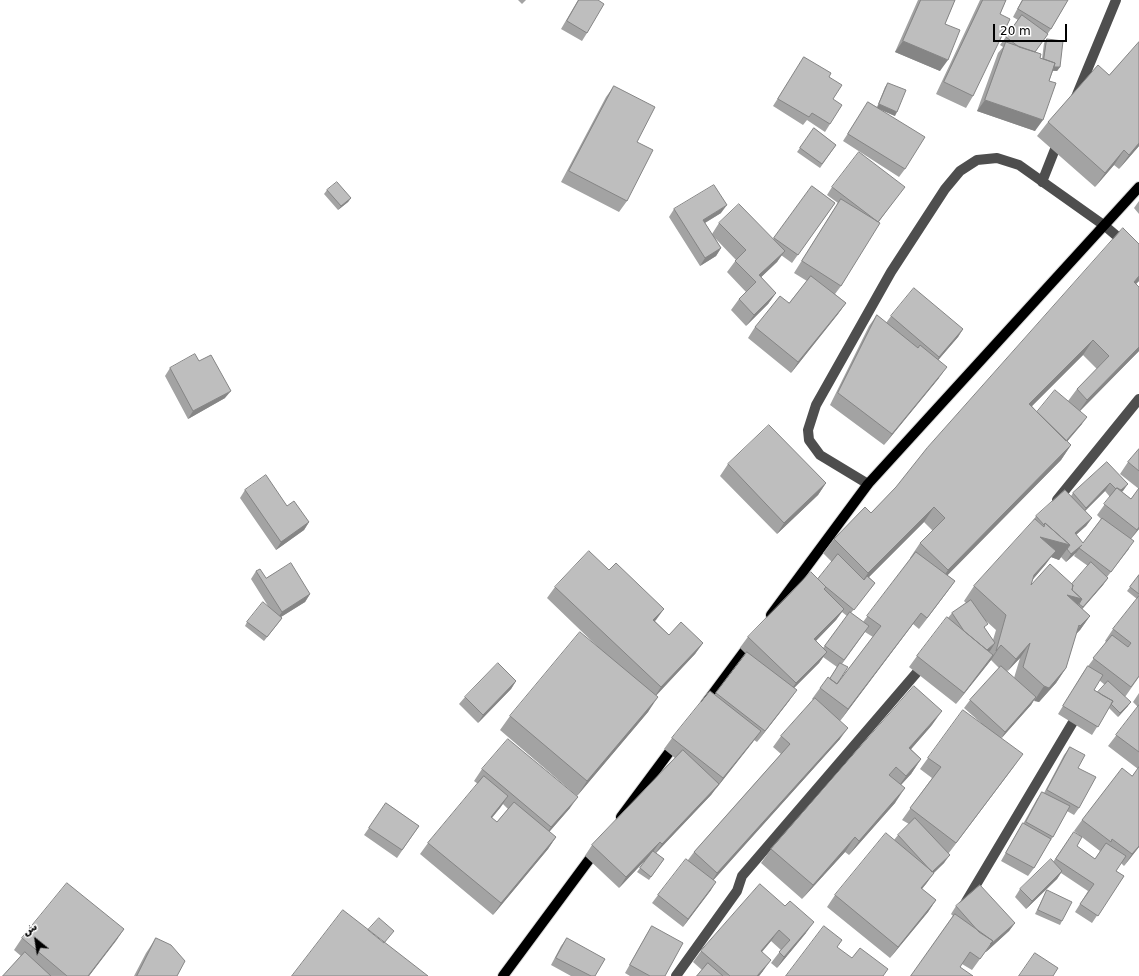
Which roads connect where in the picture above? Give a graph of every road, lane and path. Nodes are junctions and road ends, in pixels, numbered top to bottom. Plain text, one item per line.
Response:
1 (1116, 0) edge
2 (1071, 108) edge
3 (1062, 130) edge
4 (1042, 182) junction
5 (1139, 187) edge
6 (1105, 226) junction
7 (1139, 255) edge
8 (1139, 399) edge
9 (868, 484) junction
10 (1050, 510) edge
11 (930, 656) edge
12 (1086, 700) edge
13 (697, 714) edge
14 (683, 733) edge
15 (617, 823) edge
16 (602, 842) edge
17 (958, 916) edge
18 (503, 976) edge
19 (676, 976) edge

1 - 2 street
3 - 4 street
4 - 6 street
4 - 9 street
5 - 6 main road
6 - 7 street
6 - 9 main road
8 - 10 street
9 - 13 main road
11 - 19 street
12 - 17 street
14 - 15 main road
16 - 18 main road

